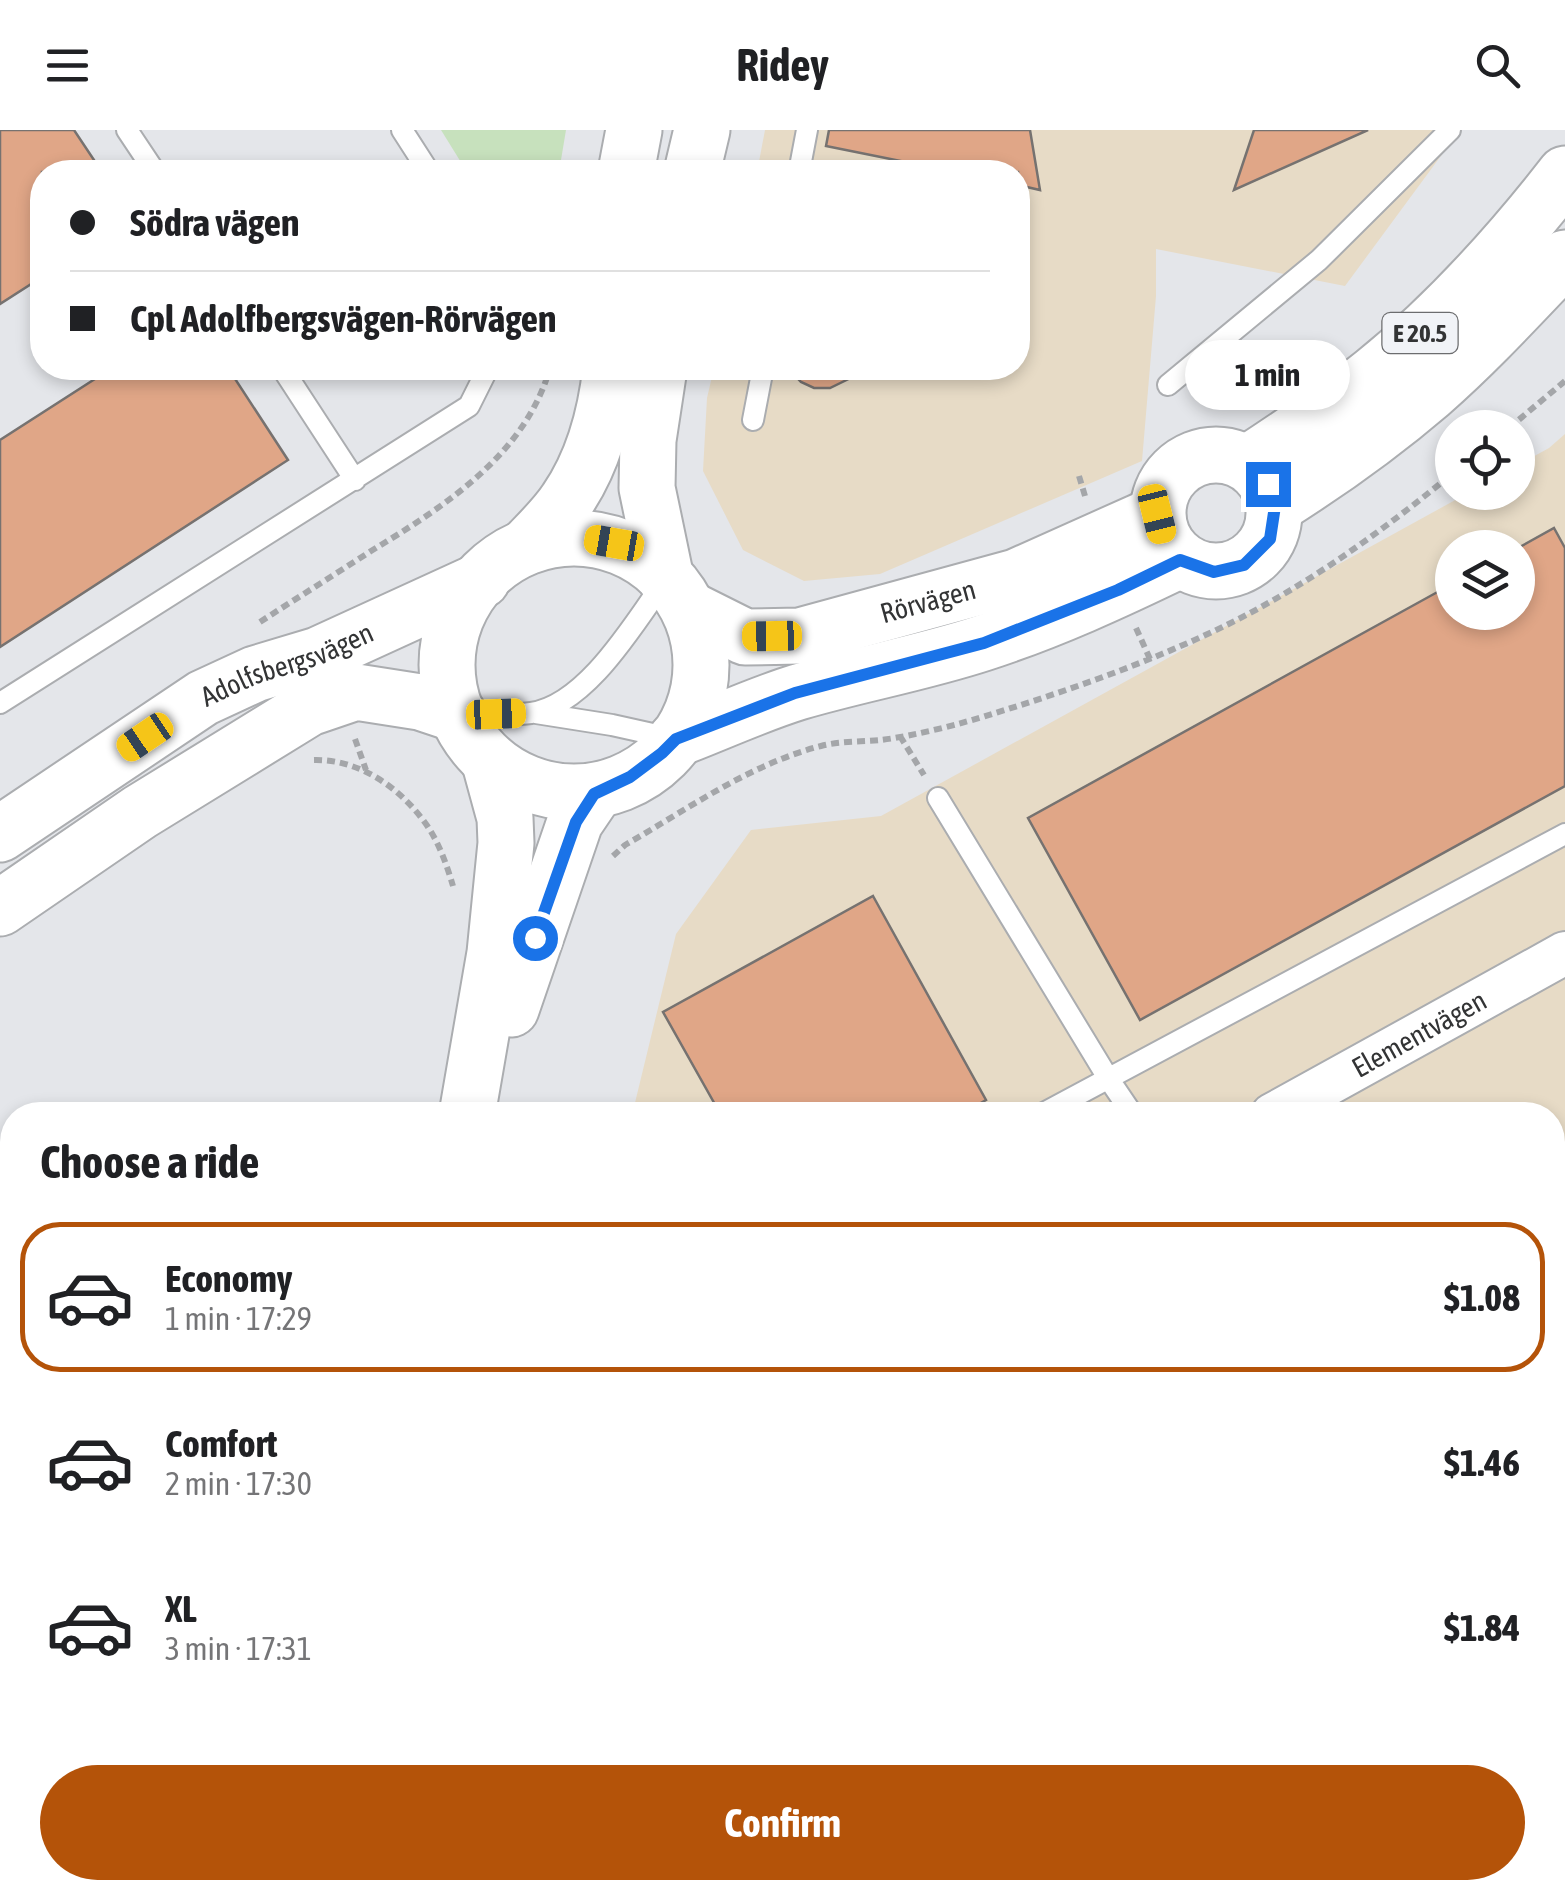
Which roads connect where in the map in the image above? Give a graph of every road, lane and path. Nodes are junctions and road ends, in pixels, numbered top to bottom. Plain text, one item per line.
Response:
1 (127, 130) edge
2 (402, 130) edge
3 (634, 130) edge
4 (702, 130) edge
5 (807, 130) edge
6 (1450, 130) edge
7 (147, 160) edge
8 (421, 160) edge
9 (628, 160) edge
10 (695, 160) edge
11 (801, 160) edge
12 (1565, 174) edge
13 (1565, 258) edge
14 (290, 380) edge
15 (482, 380) edge
16 (546, 380) edge
17 (609, 380) edge
18 (658, 380) edge
19 (761, 380) edge
20 (1565, 382) edge
21 (1168, 384) dead end
22 (1531, 410) edge
23 (753, 420) dead end
24 (355, 480) junction
25 (1262, 484) junction
26 (1435, 488) edge
27 (1169, 537) junction
28 (526, 547) junction
29 (482, 580) junction
30 (678, 594) junction
31 (259, 622) dead end
32 (0, 703) edge
33 (534, 712) junction
34 (459, 715) junction
35 (900, 736) junction
36 (676, 739) junction
37 (309, 760) dead end
38 (490, 762) junction
39 (594, 794) junction
40 (938, 798) joint
41 (0, 834) edge
42 (1565, 834) edge
43 (626, 846) dead end
44 (454, 887) dead end
45 (0, 908) edge
46 (1565, 953) edge
47 (1108, 1078) junction
48 (472, 1102) edge
49 (475, 1102) edge
50 (1064, 1102) edge
51 (1125, 1102) edge
52 (1296, 1102) edge

1 - 7 lane
2 - 8 lane
3 - 9 main road
4 - 10 main road
5 - 11 lane
6 - 21 lane
12 - 25 main road, E 20.5
13 - 25 main road, E 20.5
14 - 24 lane
15 - 24 lane
16 - 31 path
17 - 28 main road
18 - 30 main road
19 - 23 lane
20 - 22 path
24 - 32 lane
25 - 27 main road
25 - 27 main road
26 - 35 path
27 - 30 main road, Rörvägen
27 - 36 main road
28 - 29 main road
28 - 30 main road, Rörvägen
29 - 34 main road
29 - 41 main road, Adolfsbergsvägen
30 - 33 lane
30 - 36 main road
33 - 34 lane
33 - 36 lane
34 - 38 main road
34 - 45 main road, Adolfsbergsvägen
35 - 40 path
35 - 43 path
36 - 39 main road
37 - 44 path
38 - 39 main road
38 - 48 main road
39 - 49 main road
40 - 47 lane
42 - 47 lane
46 - 52 street, Elementvägen
47 - 50 lane
47 - 51 lane

